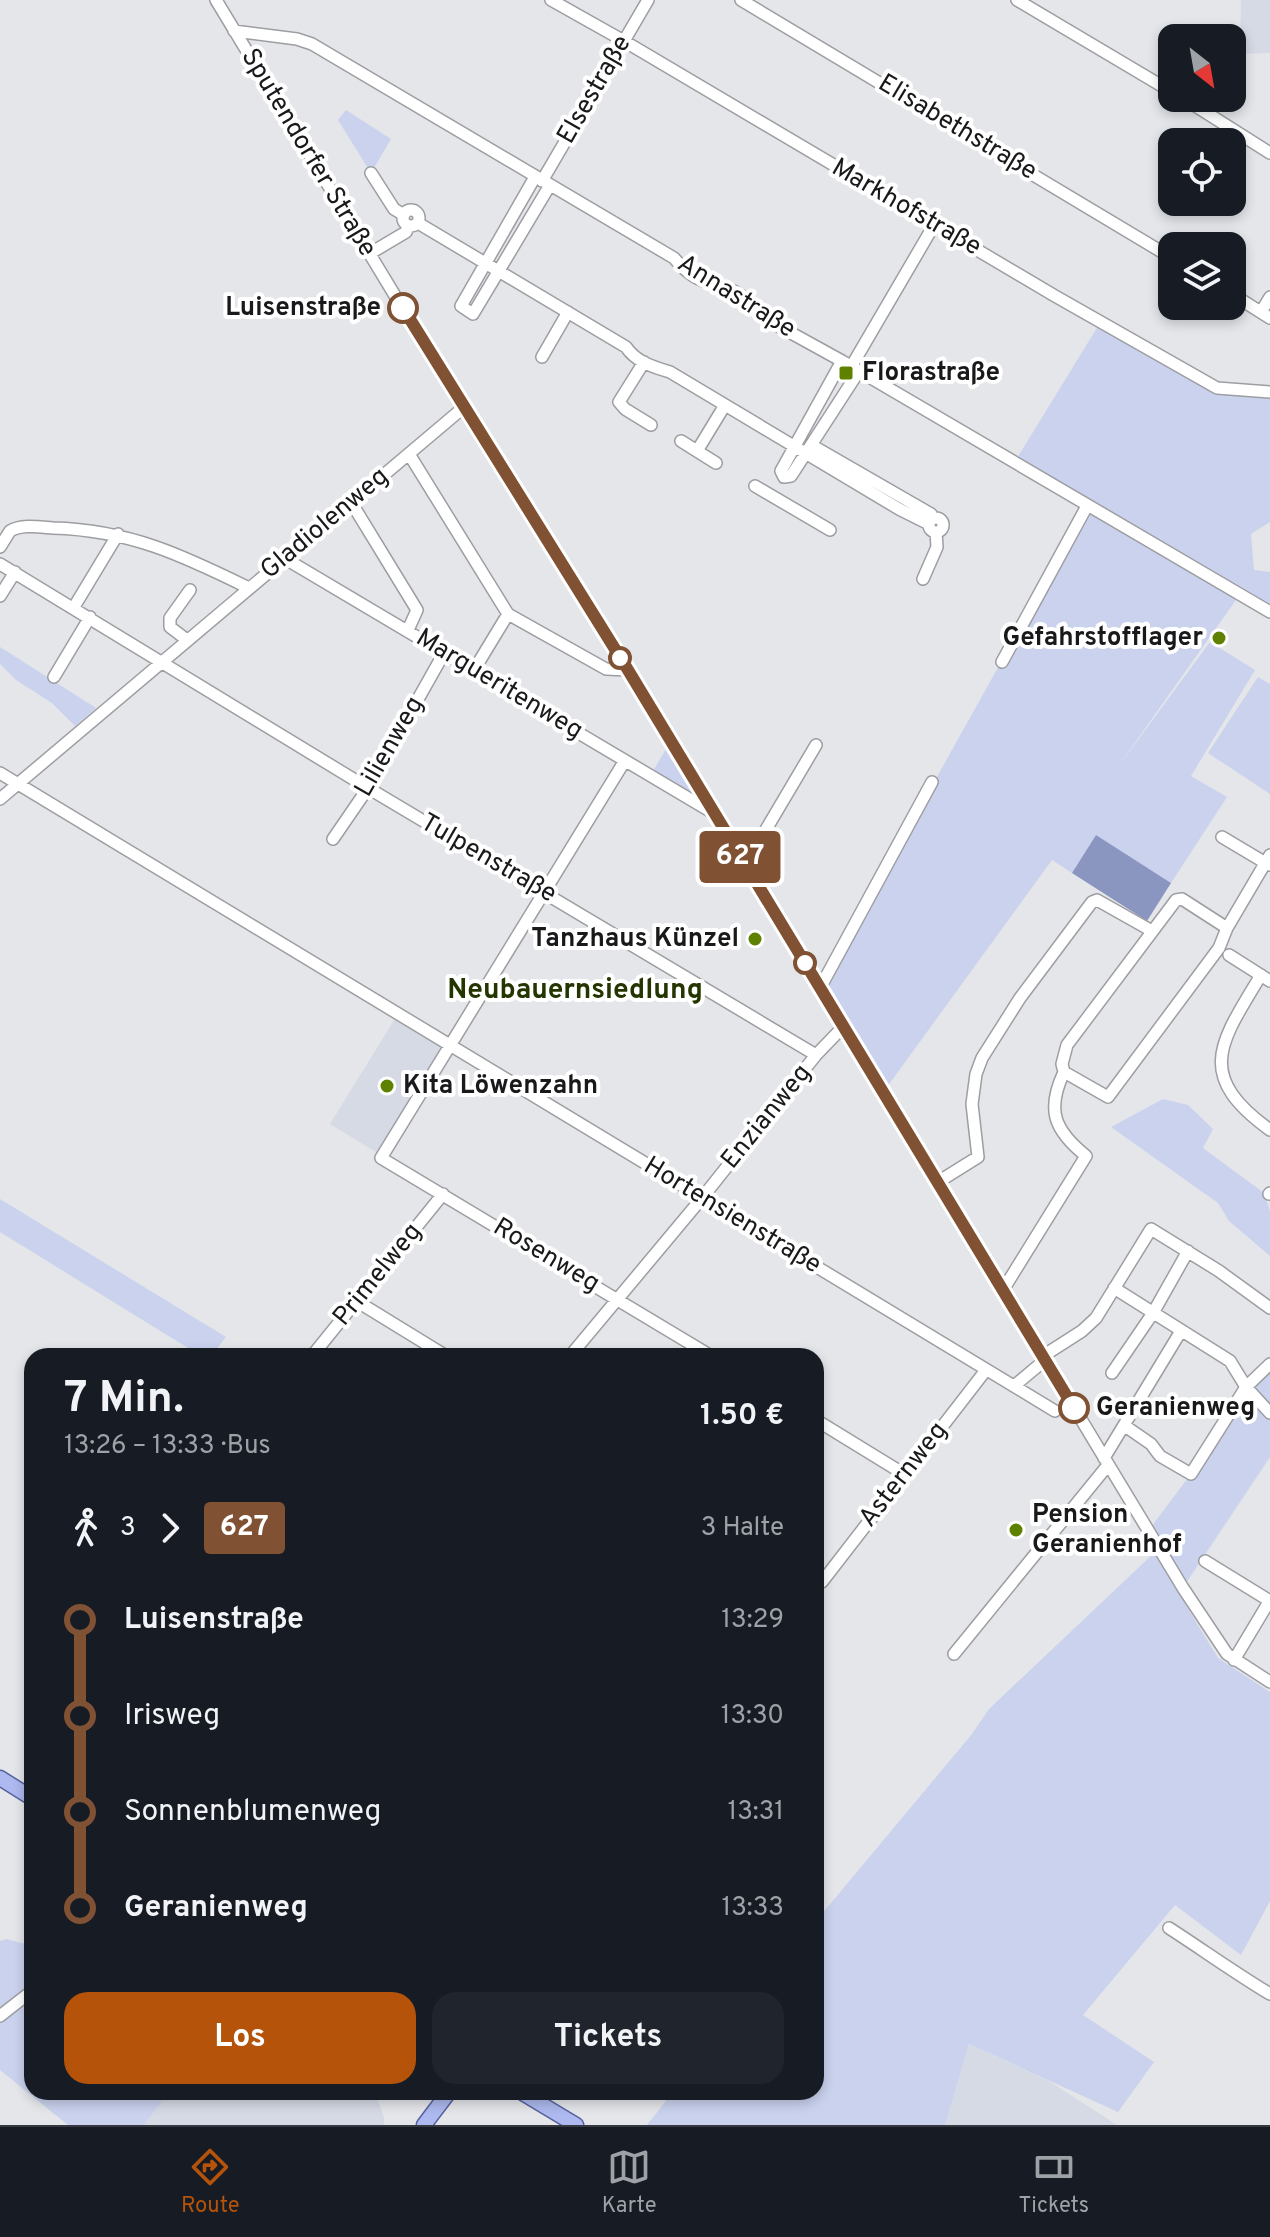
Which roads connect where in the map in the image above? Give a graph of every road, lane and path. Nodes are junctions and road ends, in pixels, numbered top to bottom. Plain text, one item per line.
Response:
1 (216, 0) edge
2 (551, 0) edge
3 (648, 0) edge
4 (741, 0) edge
5 (1017, 0) edge
6 (234, 31) junction
7 (624, 41) junction
8 (1158, 84) edge
9 (1205, 112) edge
10 (1270, 153) edge
11 (371, 173) dead end
12 (542, 181) junction
13 (410, 221) junction
14 (934, 225) junction
15 (1158, 250) edge
16 (369, 254) junction
17 (485, 262) junction
18 (499, 270) junction
19 (1270, 297) edge
20 (1246, 303) edge
21 (568, 312) junction
22 (1266, 315) edge
23 (542, 357) dead end
24 (644, 362) junction
25 (851, 366) junction
26 (1270, 392) edge
27 (725, 405) junction
28 (463, 408) junction
29 (651, 425) dead end
30 (681, 441) dead end
31 (795, 445) junction
32 (810, 450) junction
33 (697, 451) junction
34 (409, 454) junction
35 (716, 463) dead end
36 (784, 477) junction
37 (755, 486) dead end
38 (773, 498) junction
39 (351, 502) junction
40 (1087, 506) junction
41 (830, 530) dead end
42 (118, 534) junction
43 (0, 547) edge
44 (284, 558) junction
45 (0, 564) edge
46 (15, 572) junction
47 (923, 579) dead end
48 (249, 588) junction
49 (190, 590) dead end
50 (0, 596) edge
51 (74, 607) junction
52 (1270, 612) edge
53 (508, 614) junction
54 (90, 617) junction
55 (408, 630) junction
56 (187, 640) junction
57 (444, 653) junction
58 (162, 662) junction
59 (1002, 662) dead end
60 (474, 670) junction
61 (628, 670) junction
62 (54, 677) dead end
63 (816, 745) dead end
64 (624, 762) junction
65 (0, 773) edge
66 (932, 782) dead end
67 (17, 784) junction
68 (368, 788) junction
69 (0, 799) edge
70 (713, 813) junction
71 (1222, 837) dead end
72 (333, 839) dead end
73 (1267, 863) edge
74 (745, 865) junction
75 (543, 891) junction
76 (1227, 928) junction
77 (1152, 931) junction
78 (1229, 955) dead end
79 (1265, 978) edge
80 (820, 988) junction
81 (843, 1027) junction
82 (449, 1046) junction
83 (816, 1055) junction
84 (1064, 1072) junction
85 (1270, 1130) edge
86 (938, 1182) junction
87 (443, 1194) junction
88 (702, 1198) junction
89 (1188, 1251) junction
90 (1114, 1288) junction
91 (1003, 1290) junction
92 (617, 1299) junction
93 (358, 1302) junction
94 (1270, 1308) edge
95 (1153, 1313) junction
96 (1181, 1331) junction
97 (319, 1348) edge
98 (433, 1348) edge
99 (577, 1348) edge
100 (698, 1348) edge
101 (1044, 1358) junction
102 (1270, 1364) edge
103 (986, 1370) junction
104 (1112, 1373) dead end
105 (1014, 1386) junction
106 (1246, 1387) junction
107 (1055, 1411) dead end
108 (1270, 1413) edge
109 (824, 1425) edge
110 (1125, 1426) junction
111 (1106, 1462) junction
112 (904, 1474) junction
113 (1205, 1561) dead end
114 (824, 1574) edge
115 (1270, 1600) edge
116 (954, 1654) dead end
117 (1234, 1660) junction
118 (1270, 1682) edge
119 (0, 1778) edge
120 (0, 1787) edge
121 (24, 1793) edge
122 (24, 1801) edge
123 (1169, 1928) dead end
124 (1270, 1994) edge
125 (24, 1997) edge
126 (0, 2016) edge
127 (443, 2100) edge
128 (534, 2100) edge
129 (424, 2125) edge
130 (576, 2125) edge

1 - 6 street, Sputendorfer Straße
2 - 7 street, Markhofstraße
3 - 7 street, Elsestraße
4 - 15 street, Elisabethstraße
5 - 8 street
6 - 12 street, Annastraße
6 - 16 street, Sputendorfer Straße
7 - 12 street, Elsestraße
7 - 14 street, Markhofstraße
9 - 10 street
11 - 13 street
12 - 17 street, Elsestraße
12 - 18 street, Elsestraße
12 - 25 street, Annastraße
13 - 16 street
13 - 17 street
14 - 25 street
14 - 26 street, Markhofstraße
16 - 28 street, Sputendorfer Straße
17 - 18 street
17 - 18 street, Elsestraße
18 - 21 street
19 - 22 street
20 - 22 street
21 - 23 street
21 - 24 street
24 - 27 street
24 - 29 street
25 - 31 street
25 - 32 street
25 - 40 street, Annastraße
27 - 31 street
27 - 33 street
28 - 34 street, Gladiolenweg
28 - 61 street, Sputendorfer Straße
30 - 33 street
31 - 32 street
31 - 36 street
32 - 36 street
32 - 47 street
33 - 35 street
34 - 39 street, Gladiolenweg
34 - 53 street
36 - 38 street
37 - 38 street
38 - 41 street
39 - 44 street, Gladiolenweg
39 - 55 street
40 - 52 street, Annastraße
40 - 59 street
42 - 43 street
42 - 48 street
42 - 51 street
44 - 48 street, Gladiolenweg
44 - 55 street, Margueritenweg
45 - 46 street, Tulpenstraße
46 - 50 street
46 - 51 street, Tulpenstraße
48 - 56 street, Gladiolenweg
49 - 56 street
51 - 54 street, Tulpenstraße
53 - 60 street
53 - 61 street
54 - 58 street, Tulpenstraße
54 - 62 street
55 - 57 street, Margueritenweg
56 - 58 street, Gladiolenweg
57 - 60 street, Margueritenweg
57 - 68 street, Lilienweg
58 - 67 street, Gladiolenweg
58 - 68 street, Tulpenstraße
60 - 64 street, Margueritenweg
61 - 70 street, Sputendorfer Straße
63 - 74 street
64 - 70 street, Margueritenweg
64 - 75 street
65 - 67 street, Hortensienstraße
66 - 80 street
67 - 69 street, Gladiolenweg
67 - 82 street, Hortensienstraße
68 - 72 street, Lilienweg
68 - 75 street, Tulpenstraße
70 - 74 street, Sputendorfer Straße
71 - 73 street
73 - 76 street
74 - 80 street, Sputendorfer Straße
75 - 82 street
75 - 83 street, Tulpenstraße
76 - 77 street
76 - 84 street
77 - 84 street
77 - 86 street
78 - 79 street
79 - 85 street
80 - 81 street, Sputendorfer Straße
81 - 83 street, Enzianweg
81 - 86 street, Sputendorfer Straße
82 - 87 street, Rosenweg
82 - 88 street, Hortensienstraße
83 - 88 street, Enzianweg
84 - 91 street
86 - 91 street, Sputendorfer Straße
87 - 92 street, Rosenweg
87 - 93 street, Primelweg
88 - 92 street, Enzianweg
88 - 103 street, Hortensienstraße
89 - 90 street
89 - 94 street
89 - 95 street
90 - 95 street
90 - 101 street
91 - 101 street, Sputendorfer Straße
92 - 99 street, Enzianweg
92 - 100 street, Rosenweg
93 - 97 street, Primelweg
93 - 98 street
95 - 96 street
95 - 104 street
96 - 106 street
96 - 110 street
101 - 105 street
101 - 111 street, Sputendorfer Straße
102 - 106 street
103 - 105 street, Hortensienstraße
103 - 112 street, Asternweg
105 - 107 street, Hortensienstraße
106 - 108 street
106 - 110 street
109 - 112 street
110 - 111 street
111 - 116 street
111 - 117 street, Sputendorfer Straße
112 - 114 street, Asternweg
113 - 115 street
115 - 117 street
117 - 118 street, Sputendorfer Straße
119 - 121 main road
120 - 122 main road
123 - 124 street
125 - 126 street
127 - 129 main road
128 - 130 main road

